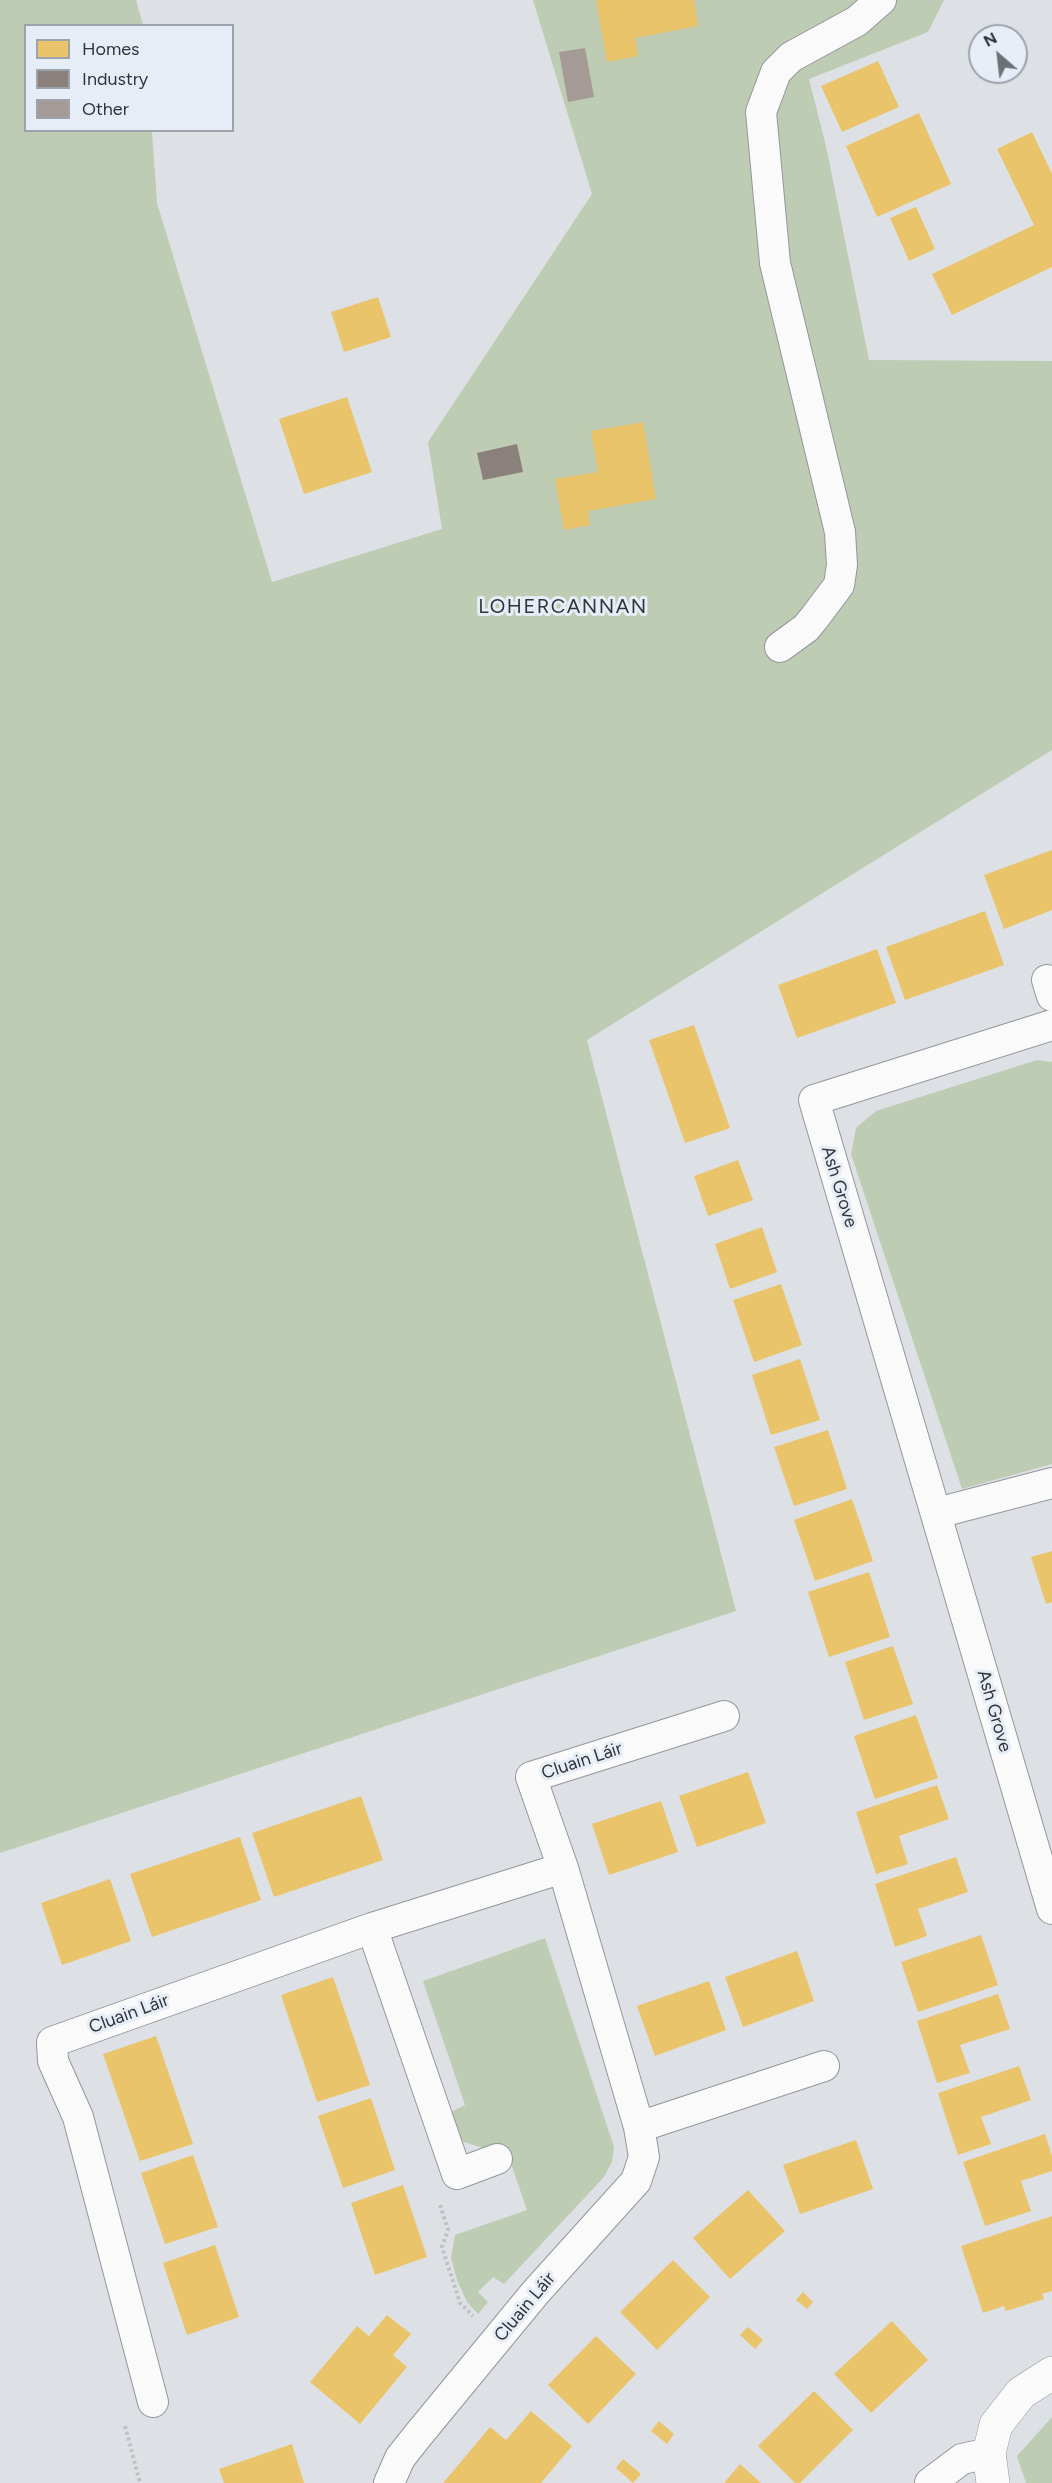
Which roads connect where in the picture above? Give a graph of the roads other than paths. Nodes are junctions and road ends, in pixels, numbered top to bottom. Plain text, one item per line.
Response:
1 (881, 0) edge
2 (780, 647) dead end
3 (1052, 1024) edge
4 (1052, 1483) edge
5 (937, 1512) junction
6 (724, 1716) dead end
7 (563, 1868) junction
8 (1052, 1909) edge
9 (372, 1928) junction
10 (824, 2066) dead end
11 (639, 2127) junction
12 (497, 2159) dead end
13 (1052, 2373) edge
14 (153, 2402) dead end
15 (991, 2468) edge
16 (388, 2483) edge
17 (930, 2483) edge

1 - 2 street
3 - 5 street, Ash Grove
4 - 5 street
5 - 8 street, Ash Grove
6 - 7 street, Cluain Láir
7 - 9 street, Cluain Láir
7 - 11 street, Cluain Láir
9 - 12 street
9 - 14 street, Cluain Láir
10 - 11 street
11 - 16 street, Cluain Láir
13 - 15 street
15 - 17 street

